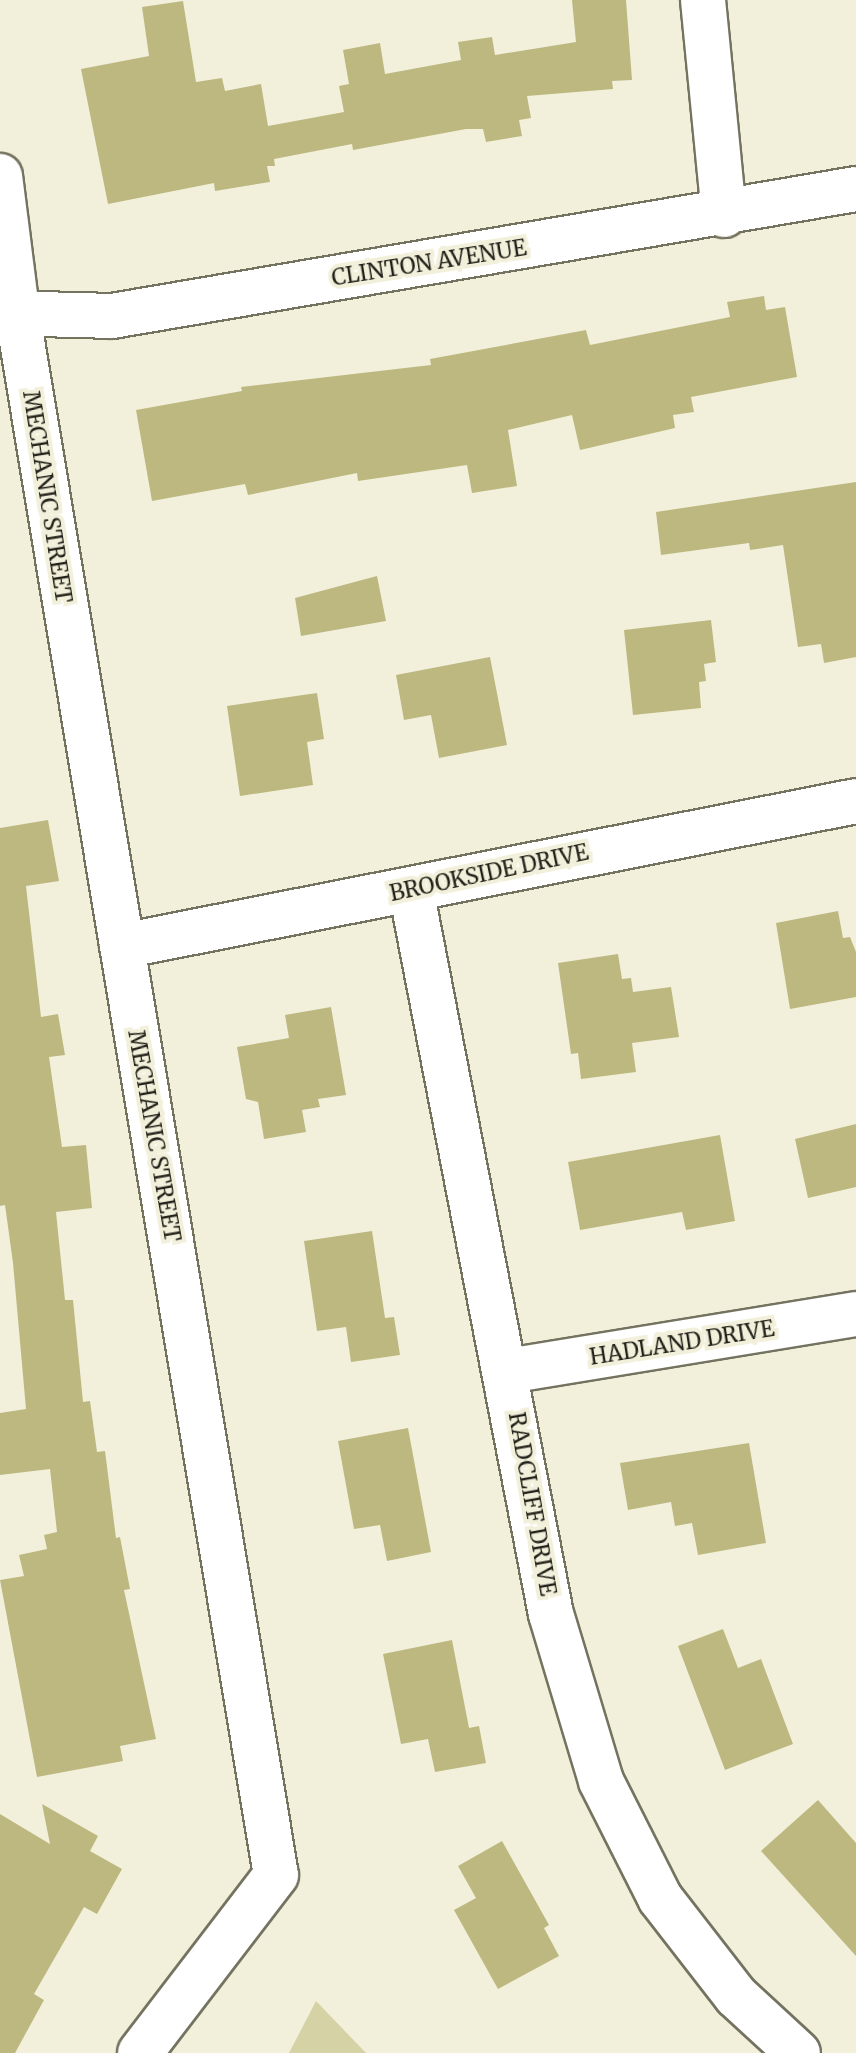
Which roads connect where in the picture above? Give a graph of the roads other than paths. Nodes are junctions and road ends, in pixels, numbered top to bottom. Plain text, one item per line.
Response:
1 (703, 0) edge
2 (0, 176) edge
3 (856, 189) edge
4 (724, 215) junction
5 (8, 312) edge
6 (856, 801) edge
7 (411, 890) junction
8 (122, 946) junction
9 (856, 1314) edge
10 (508, 1371) junction
11 (140, 2053) edge
12 (798, 2053) edge

1 - 4 street
2 - 5 street, MECHANIC STREET
3 - 4 street, CLINTON AVENUE
4 - 5 street, CLINTON AVENUE
5 - 8 street, MECHANIC STREET
6 - 7 street, BROOKSIDE DRIVE
7 - 8 street, BROOKSIDE DRIVE
7 - 10 street, RADCLIFF DRIVE
8 - 11 street, MECHANIC STREET
9 - 10 street, HADLAND DRIVE
10 - 12 street, RADCLIFF DRIVE

